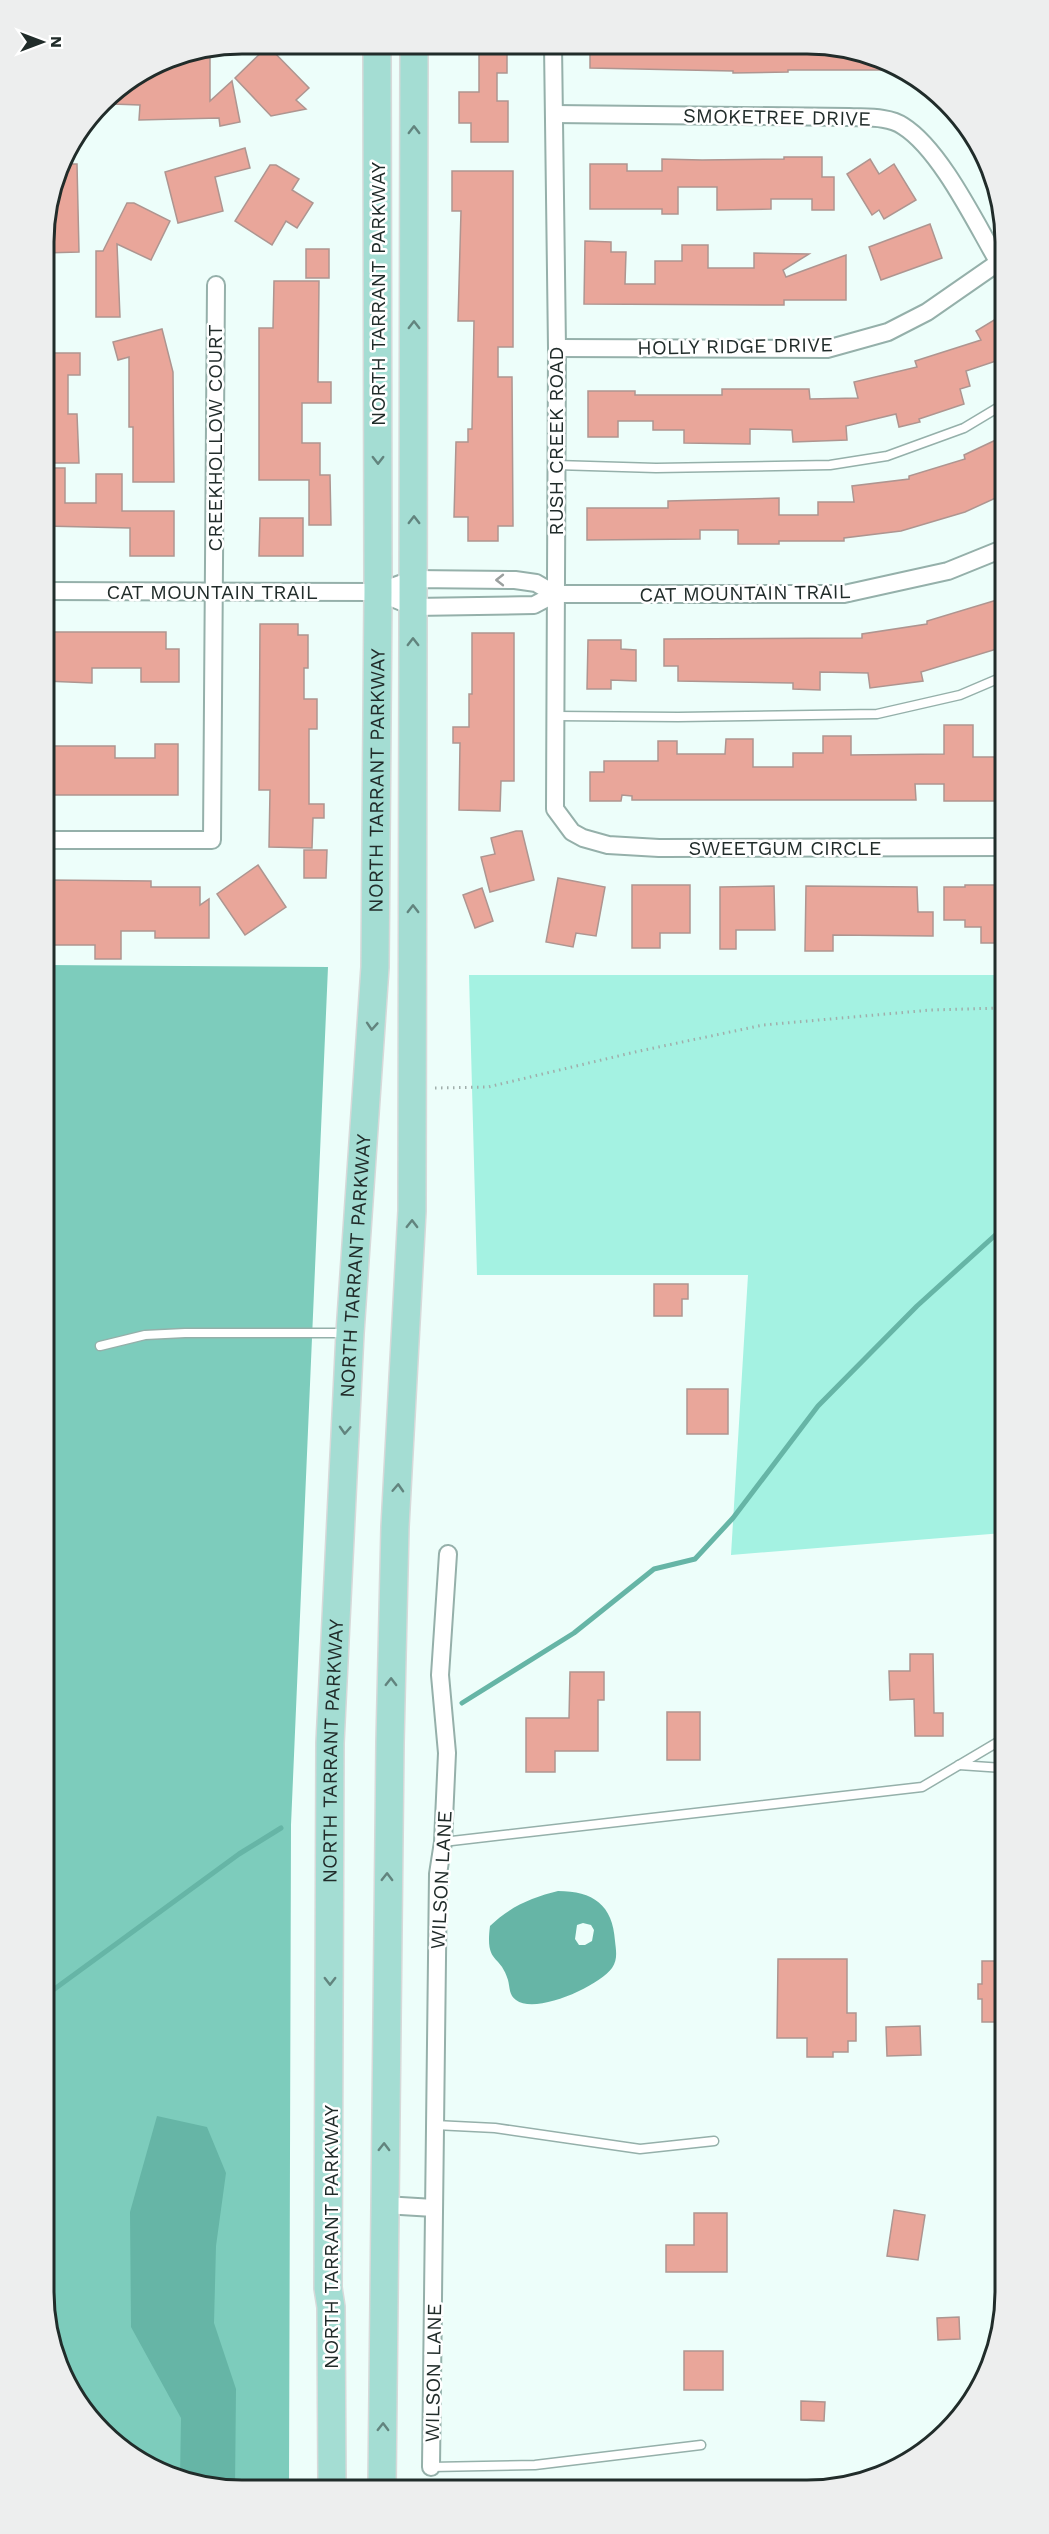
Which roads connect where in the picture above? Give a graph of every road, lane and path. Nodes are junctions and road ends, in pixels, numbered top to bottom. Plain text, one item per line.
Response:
1 (377, 54) edge
2 (414, 54) edge
3 (553, 54) edge
4 (554, 114) junction
5 (995, 256) edge
6 (995, 266) edge
7 (216, 285) dead end
8 (557, 348) junction
9 (995, 409) edge
10 (556, 465) junction
11 (995, 552) edge
12 (414, 579) junction
13 (54, 591) edge
14 (214, 592) junction
15 (378, 592) junction
16 (555, 594) junction
17 (414, 608) junction
18 (995, 680) edge
19 (555, 716) junction
20 (572, 832) joint
21 (54, 840) edge
22 (995, 847) edge
23 (995, 1008) edge
24 (413, 1089) junction
25 (350, 1333) junction
26 (100, 1346) dead end
27 (448, 1554) dead end
28 (995, 1744) edge
29 (959, 1765) junction
30 (995, 1767) edge
31 (443, 1842) junction
32 (435, 2125) junction
33 (714, 2141) dead end
34 (384, 2205) junction
35 (434, 2208) junction
36 (701, 2445) dead end
37 (431, 2467) joint
38 (332, 2480) edge
39 (382, 2480) edge

1 -> 15 main road, NORTH TARRANT PARKWAY
12 -> 2 main road, NORTH TARRANT PARKWAY
3 - 4 street, RUSH CREEK ROAD
4 - 5 street, SMOKETREE DRIVE
4 - 8 street, RUSH CREEK ROAD
6 - 8 street, HOLLY RIDGE DRIVE
7 - 14 street, CREEKHOLLOW COURT
8 - 10 street, RUSH CREEK ROAD
9 - 10 lane
10 - 16 street, RUSH CREEK ROAD
11 - 16 street, CAT MOUNTAIN TRAIL
12 - 15 street, CAT MOUNTAIN TRAIL
16 -> 12 street, CAT MOUNTAIN TRAIL
12 - 17 main road, NORTH TARRANT PARKWAY
13 - 14 street, CAT MOUNTAIN TRAIL
14 - 15 street, CAT MOUNTAIN TRAIL
14 - 21 street, CREEKHOLLOW COURT
15 - 17 street, CAT MOUNTAIN TRAIL
15 -> 25 main road, NORTH TARRANT PARKWAY
16 - 17 street, CAT MOUNTAIN TRAIL
16 - 19 street, RUSH CREEK ROAD
24 -> 17 main road, NORTH TARRANT PARKWAY
18 - 19 lane
19 - 20 street, RUSH CREEK ROAD
20 - 22 street, SWEETGUM CIRCLE
23 - 24 path
34 -> 24 main road, NORTH TARRANT PARKWAY
25 - 26 lane
25 -> 38 main road, NORTH TARRANT PARKWAY
27 - 31 street, WILSON LANE
28 - 29 lane
29 - 30 lane
29 - 31 lane
31 - 32 street, WILSON LANE
32 - 33 lane
32 - 35 street, WILSON LANE
34 - 35 street
39 -> 34 main road, NORTH TARRANT PARKWAY
35 - 37 street, WILSON LANE
36 - 37 lane

